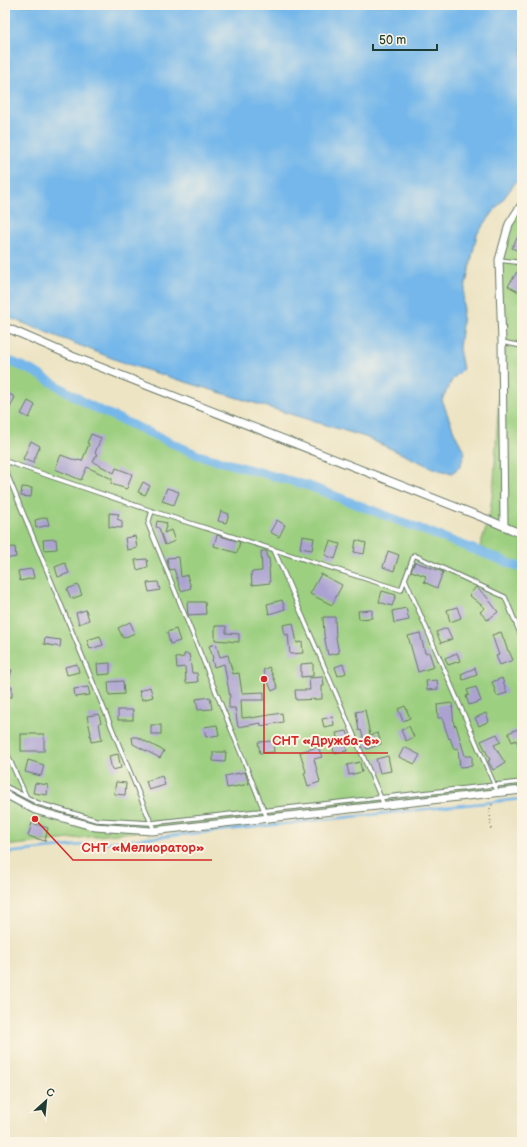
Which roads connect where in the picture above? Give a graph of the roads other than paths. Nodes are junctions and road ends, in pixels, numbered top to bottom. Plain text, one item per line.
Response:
1 (522, 204) edge
2 (500, 260) junction
3 (522, 265) edge
4 (5, 328) edge
5 (502, 342) junction
6 (522, 346) edge
7 (5, 461) edge
8 (5, 469) edge
9 (152, 511) junction
10 (504, 526) junction
11 (522, 534) edge
12 (274, 550) junction
13 (405, 579) junction
14 (522, 638) edge
15 (5, 749) edge
16 (522, 782) edge
17 (495, 785) junction
18 (5, 786) edge
19 (522, 790) edge
20 (5, 794) edge
21 (26, 796) junction
22 (496, 796) junction
23 (381, 798) junction
24 (384, 805) junction
25 (264, 811) junction
26 (267, 818) junction
27 (150, 823) junction
28 (154, 830) junction

1 - 2 street
2 - 3 lane
2 - 5 street
4 - 10 street
5 - 6 lane
5 - 10 street
7 - 9 lane
8 - 27 lane
9 - 12 lane
9 - 25 lane
10 - 11 street
12 - 13 lane
12 - 23 lane
13 - 14 lane
13 - 17 lane
15 - 21 lane
16 - 17 lane
17 - 22 lane
17 - 23 lane
18 - 21 lane
19 - 22 street
20 - 28 street
21 - 27 lane
22 - 24 street
23 - 24 lane
23 - 25 lane
24 - 26 street
25 - 26 lane
25 - 27 lane
26 - 28 street
27 - 28 lane

